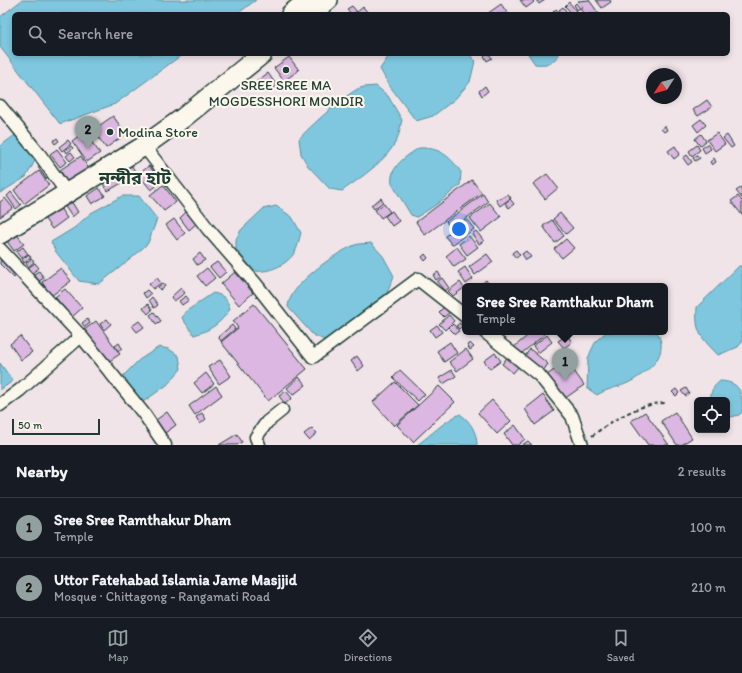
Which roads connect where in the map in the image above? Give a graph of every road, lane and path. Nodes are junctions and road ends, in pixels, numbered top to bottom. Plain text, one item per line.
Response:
1 (308, 0) edge
2 (328, 0) edge
3 (293, 12) edge
4 (313, 12) edge
5 (240, 56) edge
6 (260, 56) edge
7 (0, 106) edge
8 (144, 146) junction
9 (62, 186) junction
10 (0, 223) edge
11 (0, 234) edge
12 (0, 249) edge
13 (462, 314) edge
14 (489, 335) edge
15 (81, 336) junction
16 (667, 403) dead end
17 (0, 405) edge
18 (282, 410) dead end
19 (582, 444) edge
20 (166, 445) edge
21 (259, 445) edge

1 - 3 highway
2 - 4 highway
5 - 9 highway
6 - 8 highway
7 - 9 street
8 - 11 highway
8 - 13 street
9 - 10 highway
12 - 15 street
14 - 19 street
15 - 17 street
15 - 20 street
16 - 19 path
18 - 21 street

